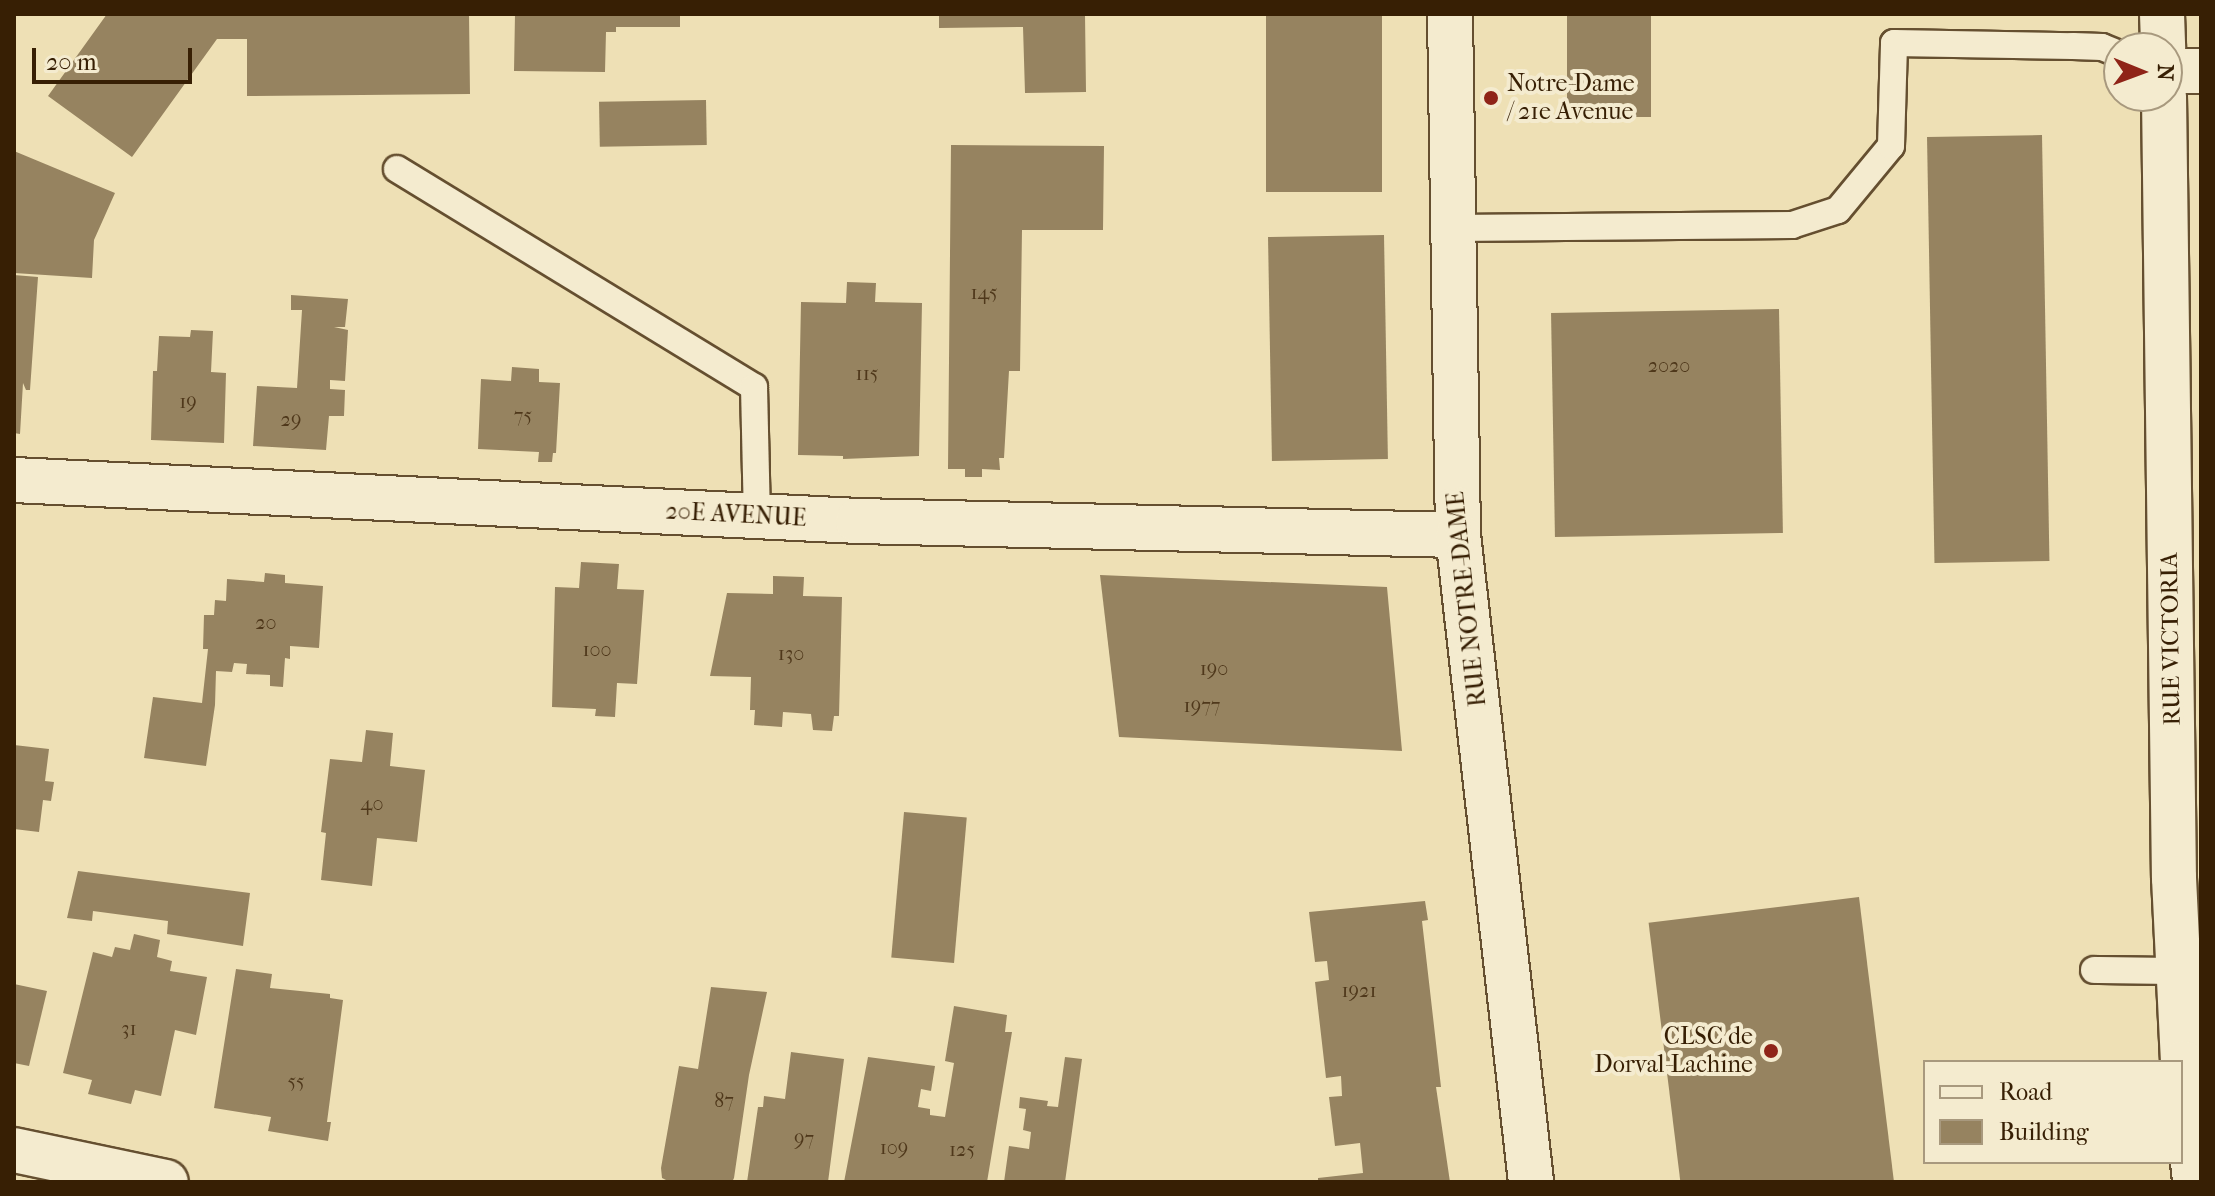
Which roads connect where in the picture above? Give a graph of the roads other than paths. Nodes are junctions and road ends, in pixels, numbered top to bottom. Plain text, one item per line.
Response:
1 (1450, 14) edge
2 (2103, 47) edge
3 (2164, 112) edge
4 (397, 169) dead end
5 (1453, 228) junction
6 (14, 480) edge
7 (757, 516) junction
8 (1458, 535) junction
9 (2094, 970) dead end
10 (2177, 971) junction
11 (14, 1150) edge
12 (166, 1182) edge
13 (1531, 1182) edge
14 (2195, 1182) edge

1 - 5 street, RUE NOTRE-DAME
2 - 5 lane
3 - 10 street, RUE VICTORIA
4 - 7 lane
5 - 8 street, RUE NOTRE-DAME
6 - 7 street, 20E AVENUE
7 - 8 street, 20E AVENUE
8 - 13 street, RUE NOTRE-DAME
9 - 10 lane
10 - 14 street, RUE VICTORIA
11 - 12 street

